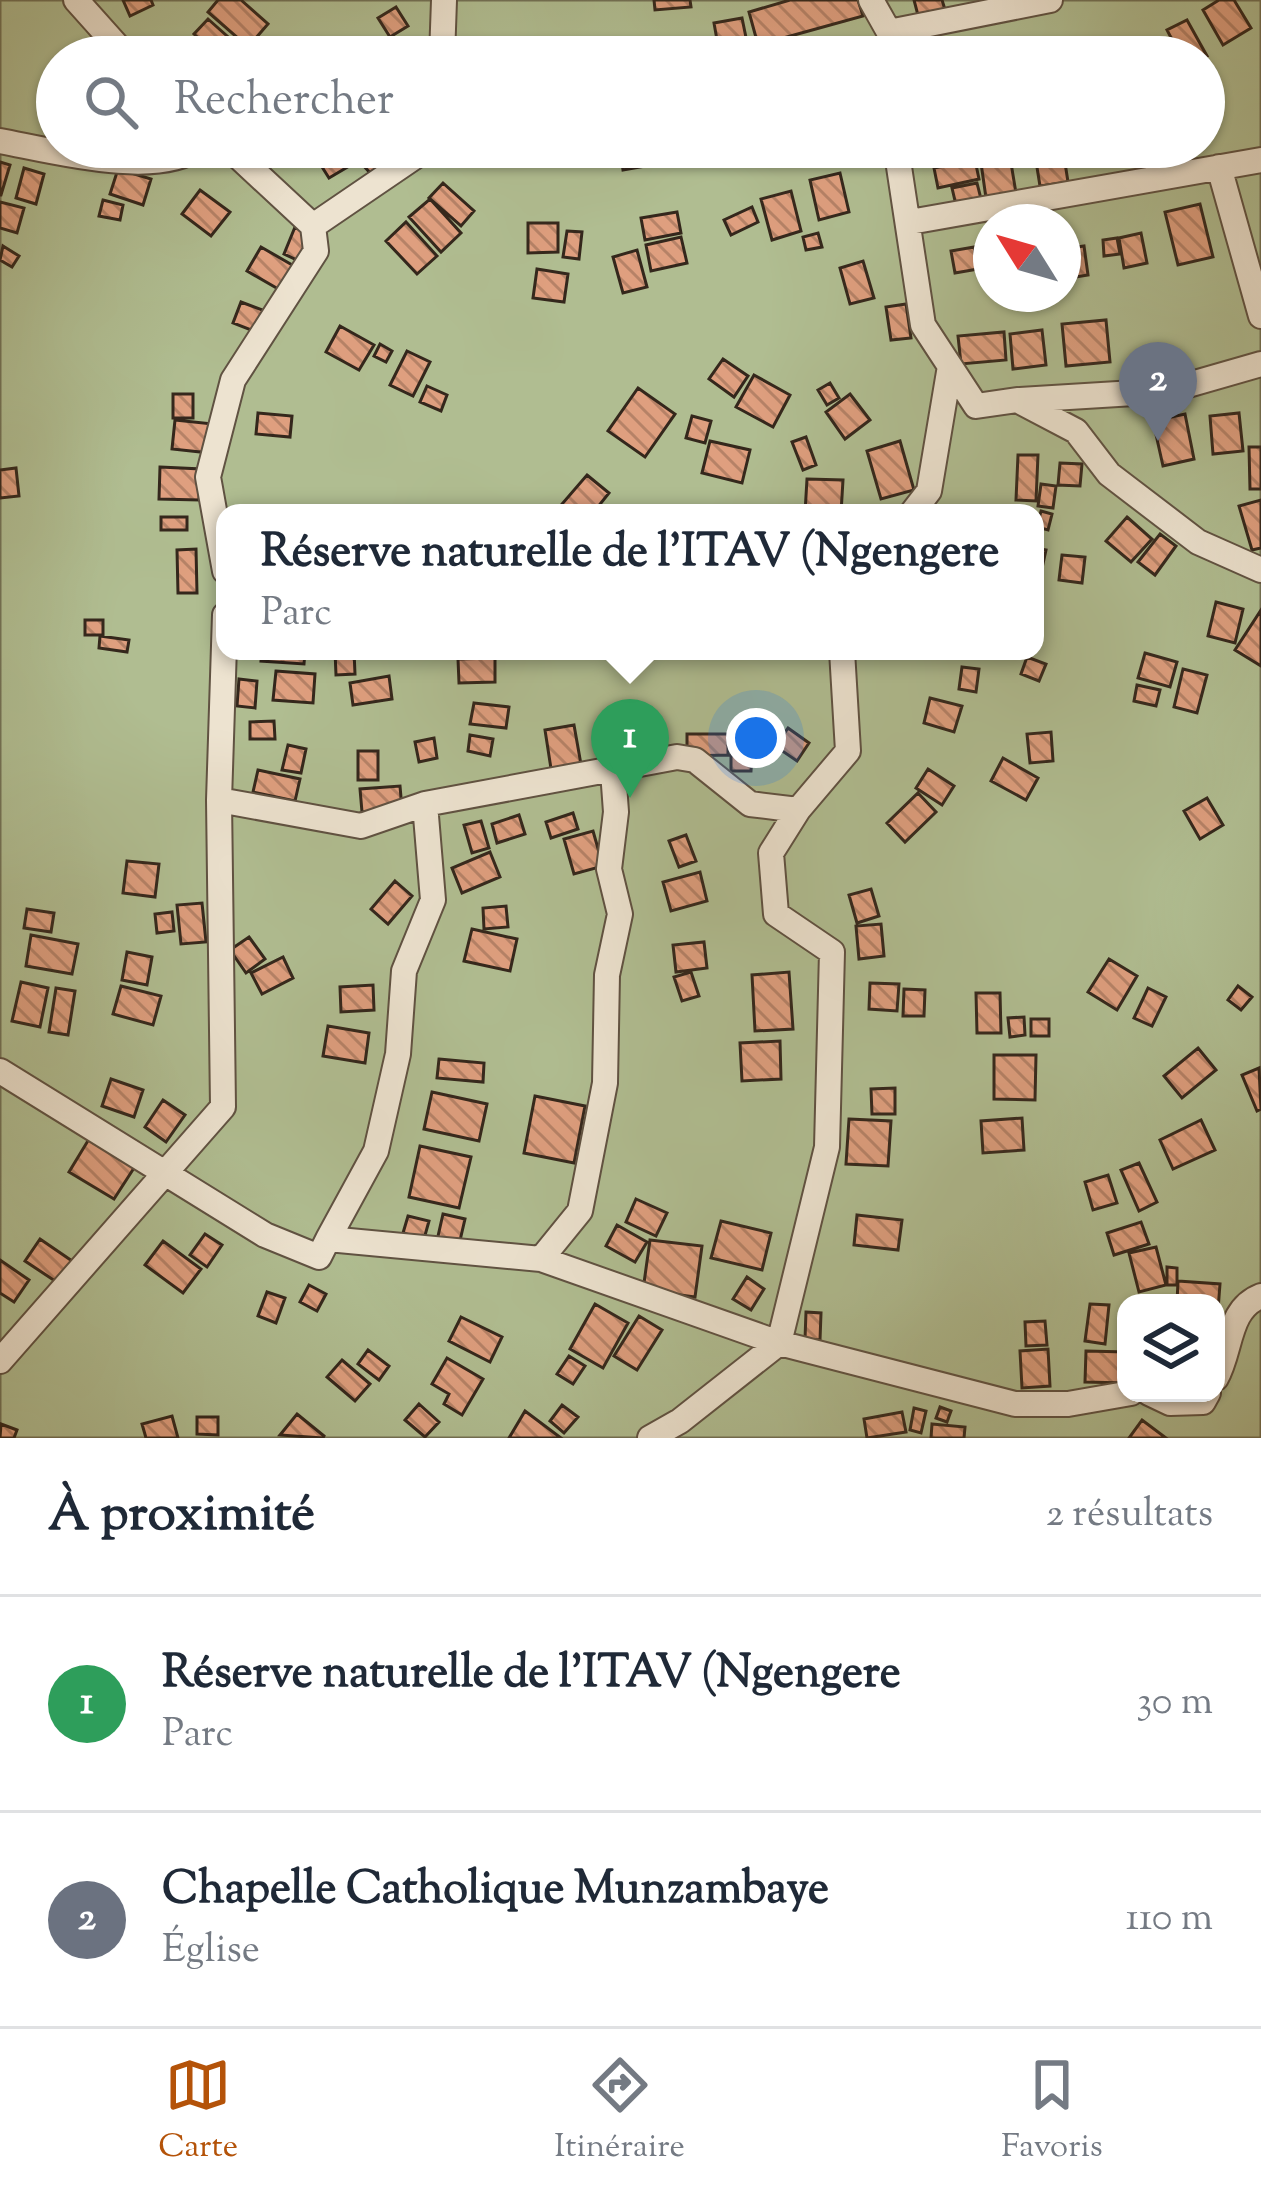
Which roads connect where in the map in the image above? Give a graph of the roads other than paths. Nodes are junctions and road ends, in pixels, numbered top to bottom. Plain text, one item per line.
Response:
1 (76, 0) edge
2 (444, 0) edge
3 (871, 0) edge
4 (1051, 0) edge
5 (109, 36) edge
6 (443, 36) edge
7 (886, 36) edge
8 (922, 36) edge
9 (0, 141) edge
10 (36, 146) edge
11 (1261, 160) edge
12 (1225, 166) edge
13 (250, 168) edge
14 (397, 168) edge
15 (900, 168) edge
16 (1213, 168) edge
17 (1219, 168) edge
18 (910, 222) junction
19 (313, 226) junction
20 (1261, 316) edge
21 (1261, 364) edge
22 (949, 372) junction
23 (1018, 400) junction
24 (919, 504) edge
25 (216, 521) edge
26 (1261, 570) edge
27 (224, 660) edge
28 (843, 660) edge
29 (613, 771) junction
30 (219, 800) junction
31 (425, 803) junction
32 (798, 810) junction
33 (0, 1071) edge
34 (162, 1170) junction
35 (328, 1239) junction
36 (541, 1258) junction
37 (1261, 1296) edge
38 (778, 1343) junction
39 (1225, 1350) edge
40 (0, 1361) edge
41 (1117, 1395) edge
42 (1168, 1402) edge
43 (1203, 1402) edge
44 (650, 1438) edge

1 - 5 street
2 - 6 street
3 - 7 street
4 - 8 street
9 - 10 street
11 - 12 street
13 - 19 street
14 - 19 street
15 - 18 street
16 - 18 street
17 - 20 street
18 - 22 street
19 - 25 street
21 - 23 street
22 - 23 street
22 - 24 street
23 - 26 street
27 - 30 street
28 - 32 street
29 - 31 street
29 - 32 street
29 - 36 street
30 - 31 street
30 - 34 street
31 - 35 street
32 - 38 street
33 - 34 street
34 - 35 street
34 - 40 street
35 - 36 street
36 - 38 street
37 - 39 street
38 - 41 street
38 - 44 street
42 - 43 street

